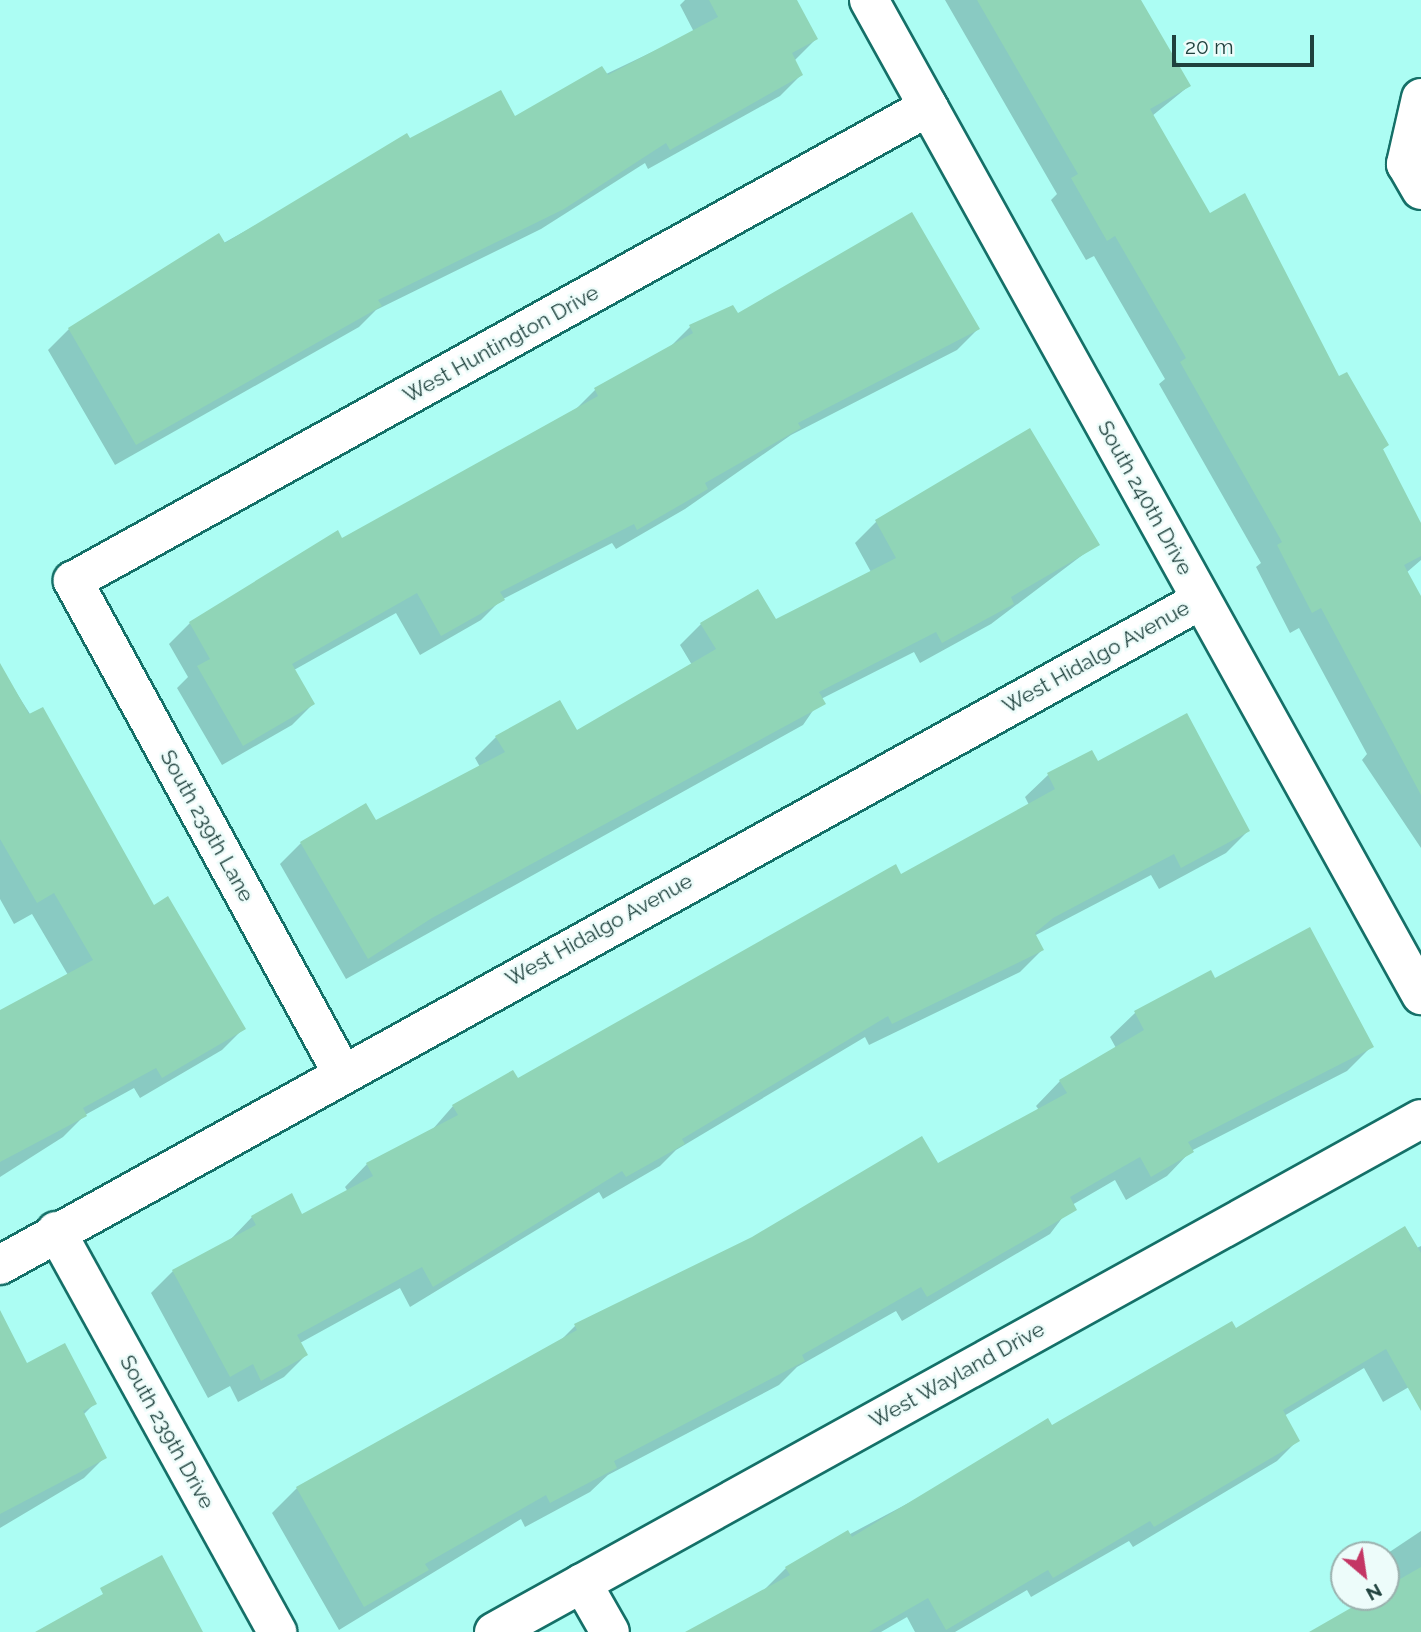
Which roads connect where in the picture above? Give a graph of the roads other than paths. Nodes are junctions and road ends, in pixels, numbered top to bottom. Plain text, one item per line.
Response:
1 (869, 0) edge
2 (1421, 98) edge
3 (928, 107) junction
4 (1421, 190) edge
5 (73, 581) joint
6 (1201, 600) junction
7 (1421, 995) edge
8 (341, 1071) junction
9 (1421, 1119) edge
10 (57, 1231) junction
11 (0, 1265) edge
12 (582, 1583) junction
13 (277, 1632) edge
14 (494, 1632) edge
15 (610, 1632) edge

1 - 3 street, South 240th Drive
2 - 4 street
3 - 5 street, West Huntington Drive
3 - 6 street, South 240th Drive
5 - 8 street, South 239th Lane
6 - 7 street, South 240th Drive
6 - 8 street, West Hidalgo Avenue
8 - 10 street, West Hidalgo Avenue
9 - 12 street, West Wayland Drive
10 - 11 street, West Hidalgo Avenue
10 - 13 street, South 239th Drive
12 - 14 street, West Wayland Drive
12 - 15 street

